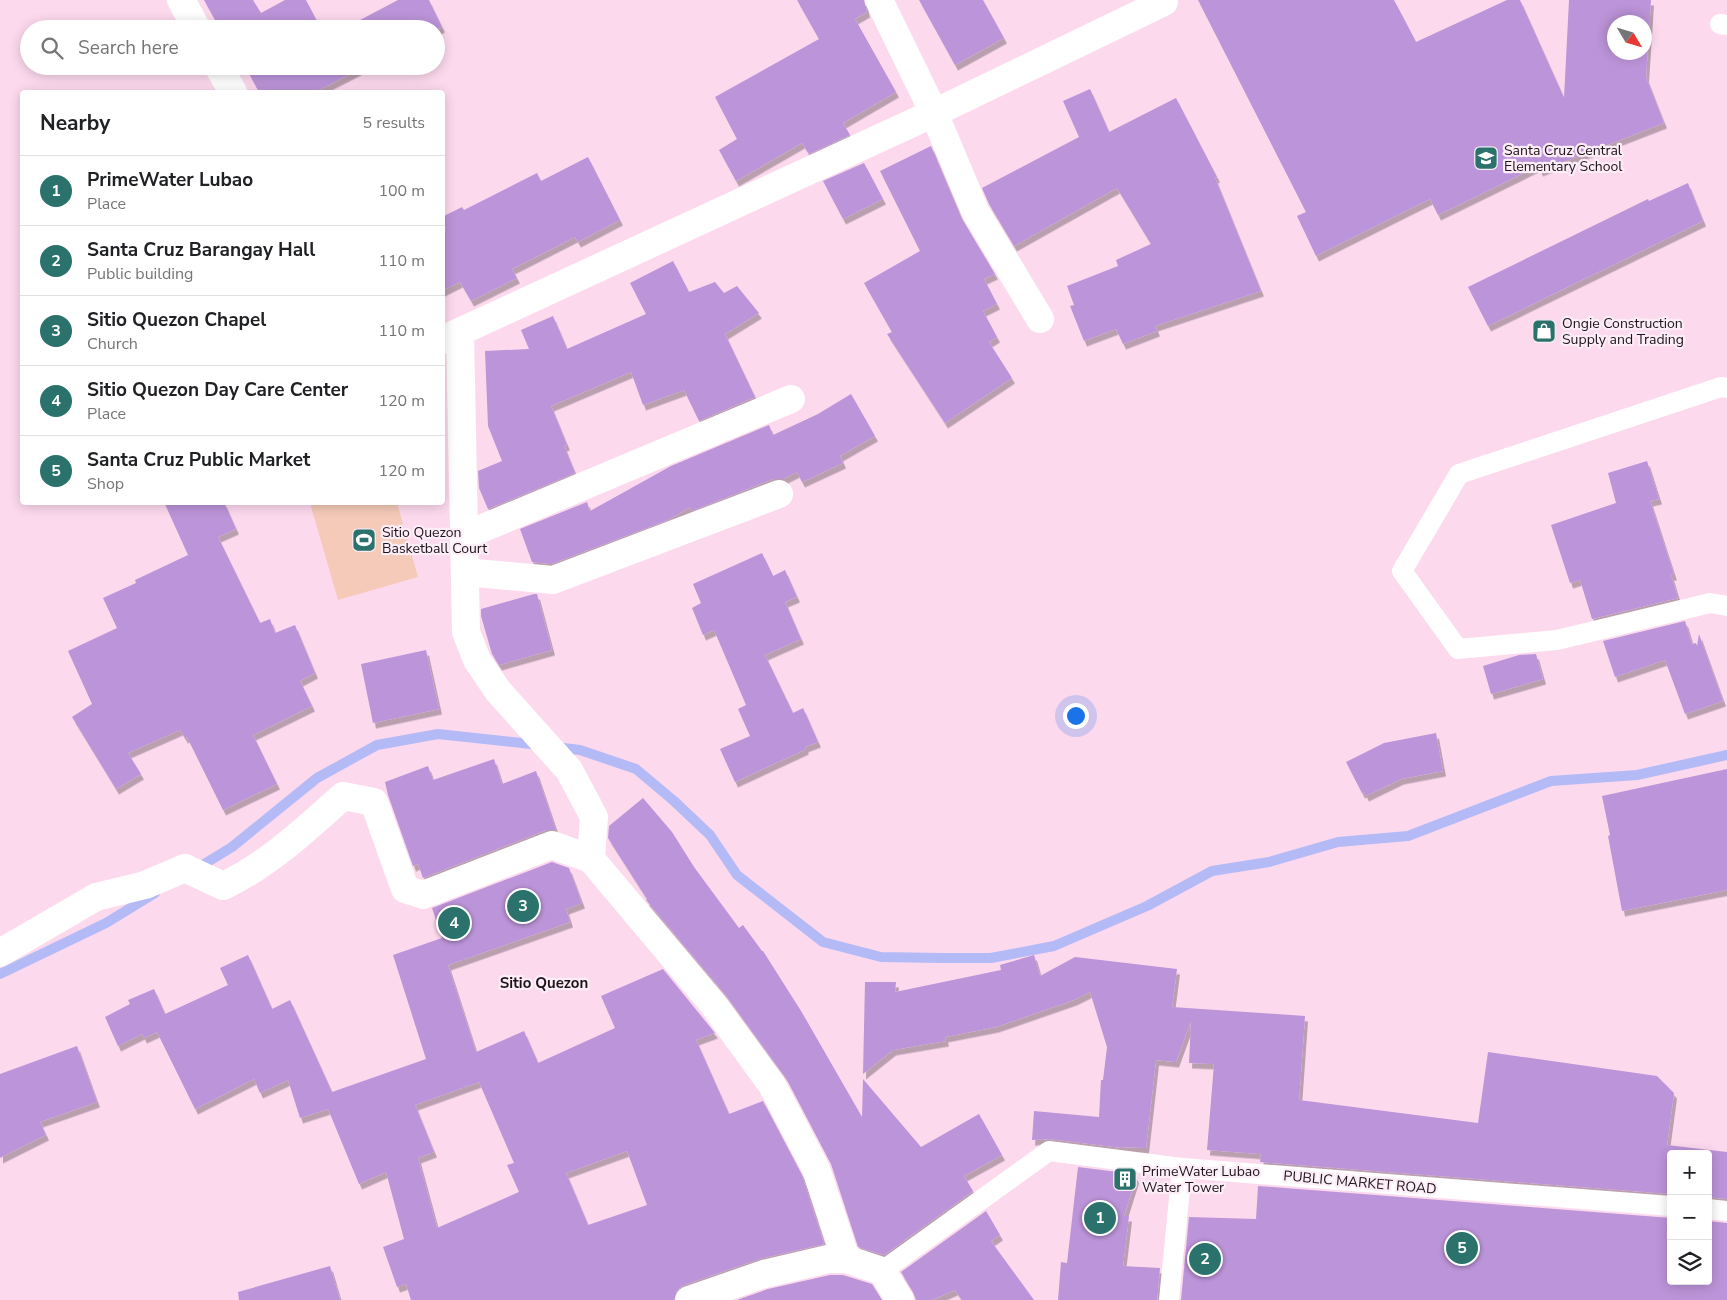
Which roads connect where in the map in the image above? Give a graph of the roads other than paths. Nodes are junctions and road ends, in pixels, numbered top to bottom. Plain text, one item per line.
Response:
1 (181, 0) edge
2 (879, 0) edge
3 (1164, 2) dead end
4 (192, 20) edge
5 (223, 75) edge
6 (232, 90) edge
7 (934, 113) junction
8 (1040, 319) dead end
9 (451, 336) edge
10 (1727, 388) edge
11 (791, 399) dead end
12 (779, 494) dead end
13 (464, 536) junction
14 (465, 572) junction
15 (1727, 606) edge
16 (591, 859) junction
17 (0, 953) edge
18 (1182, 1168) junction
19 (1667, 1206) edge
20 (1712, 1209) edge
21 (1727, 1211) edge
22 (846, 1259) junction
23 (882, 1271) junction
24 (689, 1300) edge
25 (900, 1300) edge
26 (1170, 1300) edge

1 - 4 street
2 - 7 street
3 - 7 street
5 - 6 street
7 - 8 street
7 - 9 street
9 - 13 street
10 - 15 lane
11 - 13 street
12 - 14 street
13 - 14 street
14 - 16 street
16 - 17 street
16 - 22 street
18 - 19 lane, PUBLIC MARKET ROAD
18 - 23 lane, PUBLIC MARKET ROAD
18 - 26 lane
20 - 21 lane
22 - 23 street
22 - 24 street
23 - 25 street

